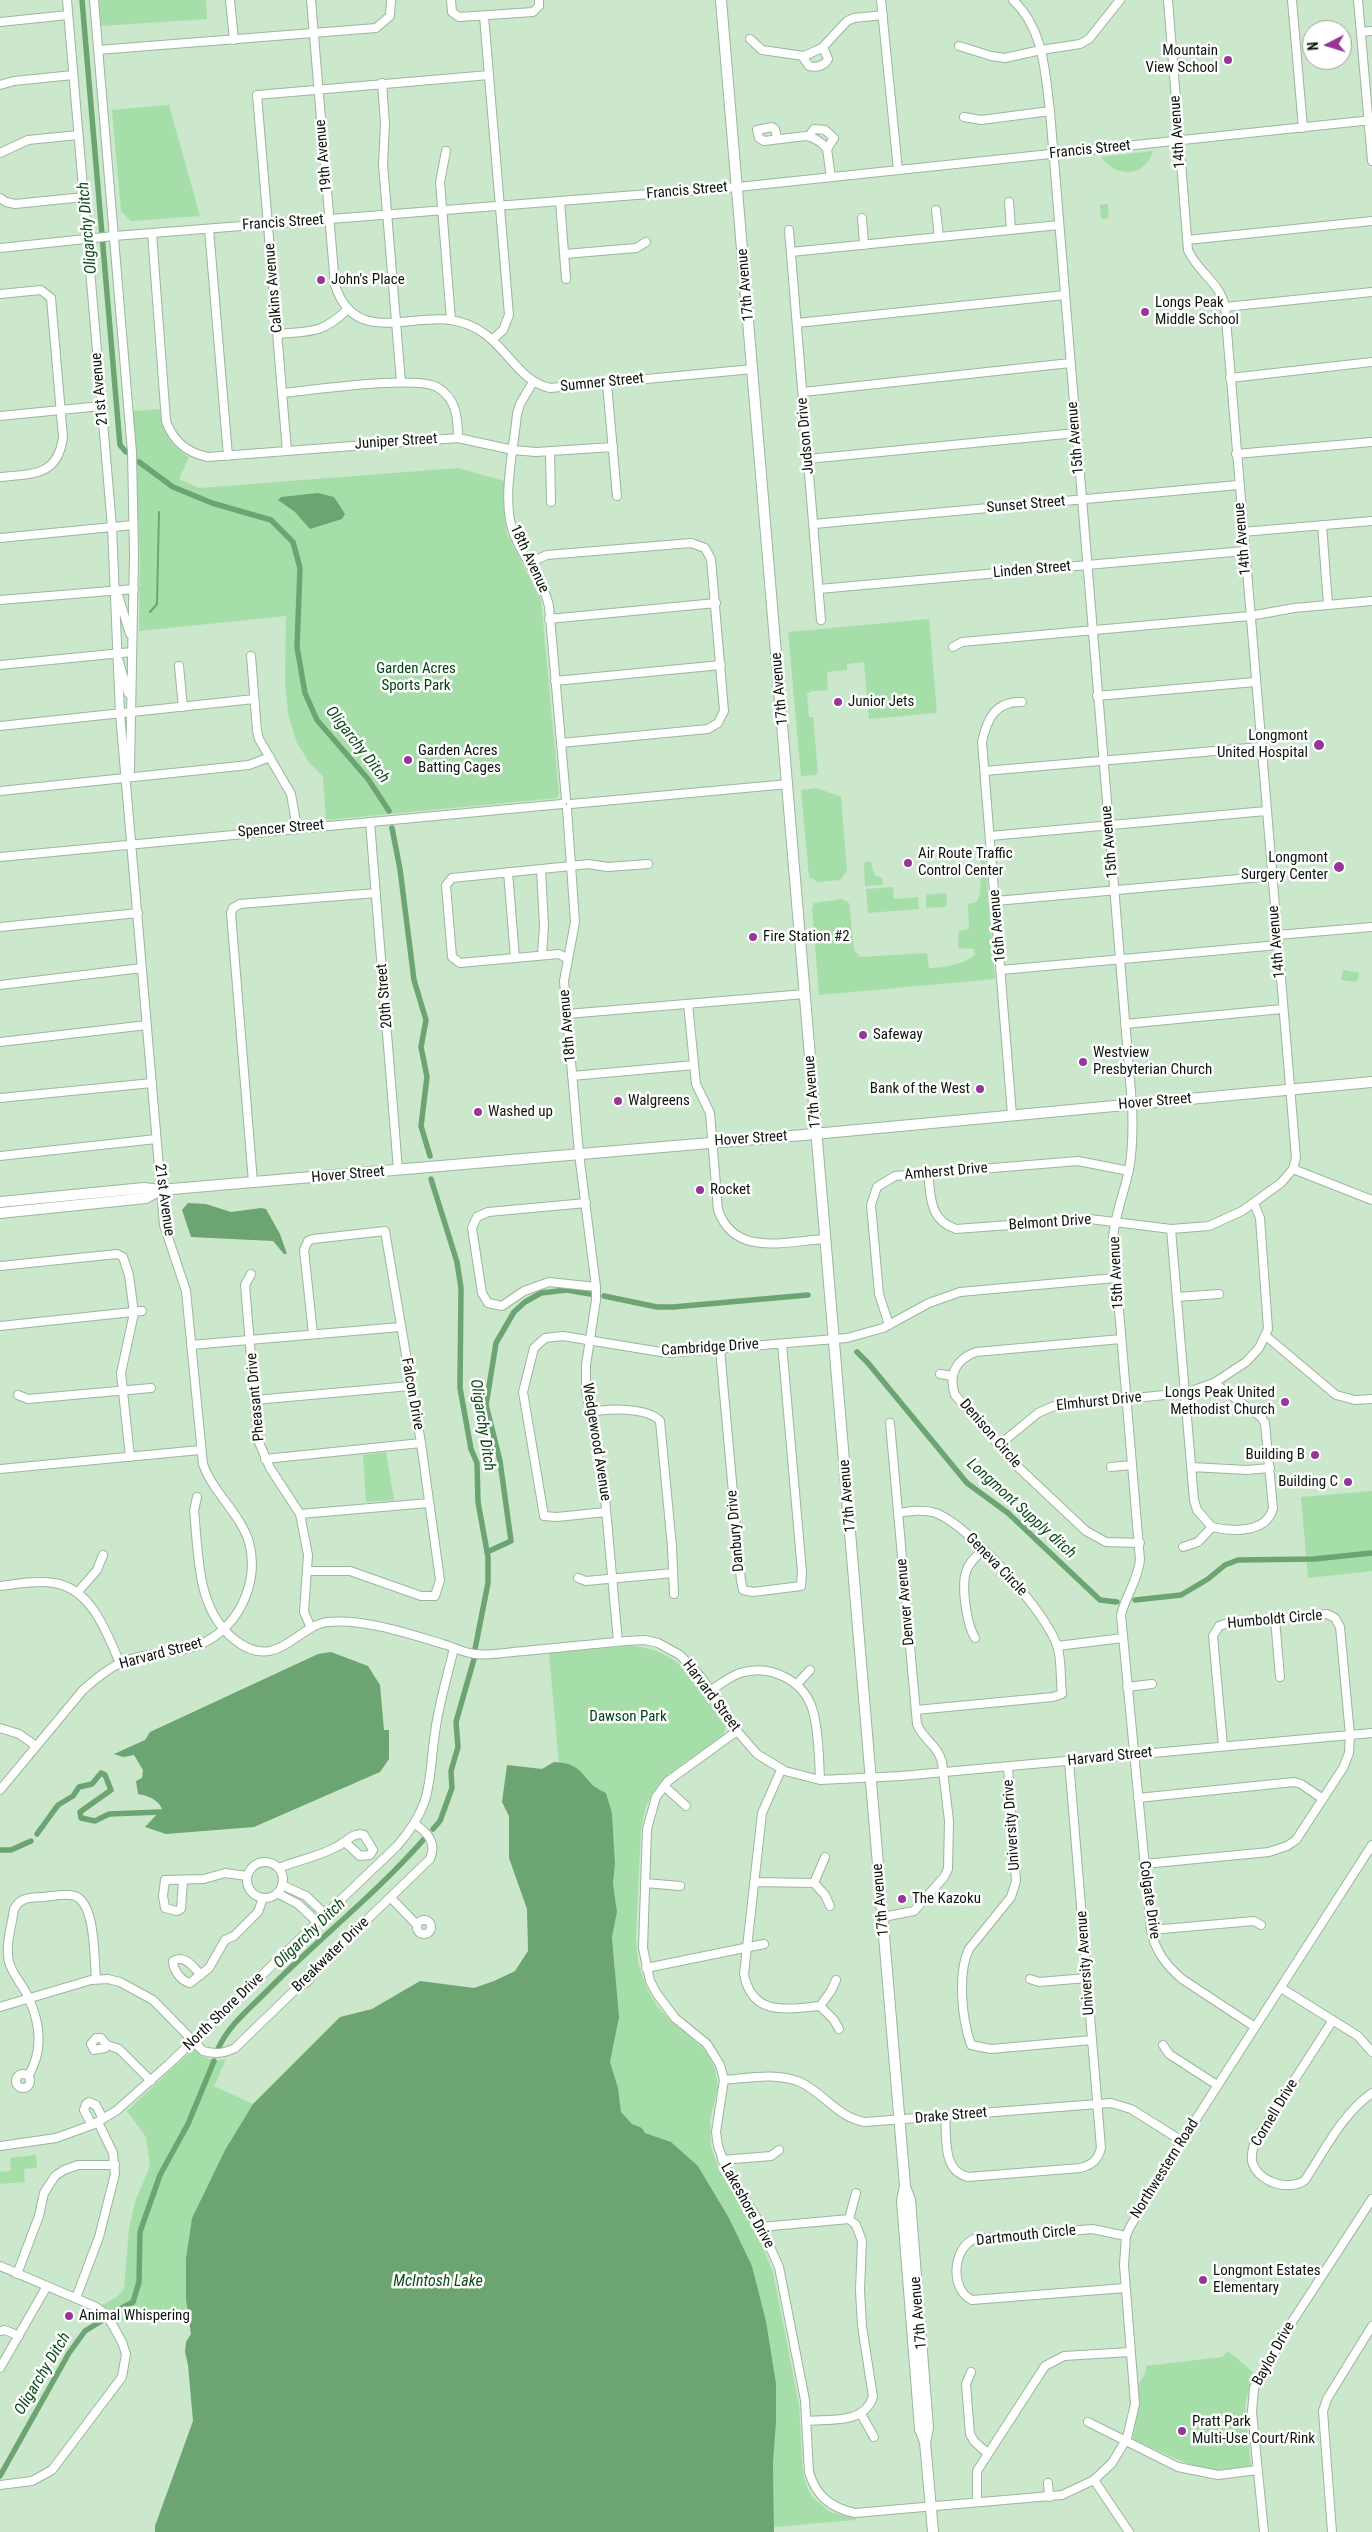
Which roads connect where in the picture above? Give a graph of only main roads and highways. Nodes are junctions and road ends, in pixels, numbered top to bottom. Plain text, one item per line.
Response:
1 (721, 0) edge
2 (1372, 1082) edge
3 (817, 1134) junction
4 (160, 1190) junction
5 (0, 1202) edge
6 (0, 1214) edge
7 (933, 2532) edge

1 - 3 main road, 17th Avenue
2 - 3 main road, Hover Street
3 - 4 main road, Hover Street
3 - 7 main road, 17th Avenue
4 - 5 main road, Hover Street
4 - 6 main road, Hover Street

